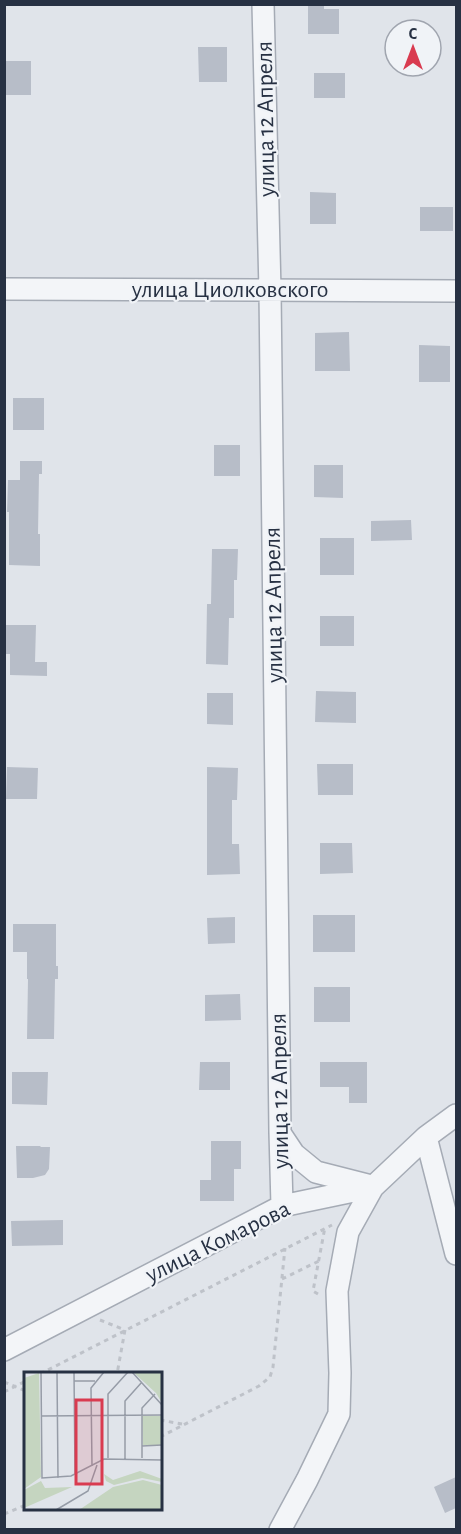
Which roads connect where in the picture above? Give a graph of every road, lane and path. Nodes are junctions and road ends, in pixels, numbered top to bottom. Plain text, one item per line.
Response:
1 (263, 4) edge
2 (4, 289) edge
3 (270, 291) junction
4 (456, 291) edge
5 (456, 1115) edge
6 (280, 1132) junction
7 (426, 1137) junction
8 (373, 1187) junction
9 (282, 1206) junction
10 (356, 1217) junction
11 (325, 1227) junction
12 (285, 1248) junction
13 (456, 1254) edge
14 (319, 1261) junction
15 (282, 1279) junction
16 (323, 1297) dead end
17 (125, 1330) junction
18 (4, 1350) edge
19 (44, 1372) edge
20 (117, 1372) edge
21 (4, 1382) edge
22 (24, 1382) edge
23 (15, 1386) junction
24 (24, 1390) edge
25 (4, 1392) edge
26 (162, 1420) edge
27 (183, 1425) junction
28 (162, 1436) edge
29 (24, 1506) edge
30 (4, 1514) edge
31 (280, 1530) edge

1 - 3 street, улица 12 Апреля
2 - 3 street, улица Циолковского
3 - 4 street, улица Циолковского
3 - 6 street, улица 12 Апреля
5 - 7 street
6 - 8 street
6 - 9 street, улица 12 Апреля
7 - 8 street
7 - 13 street
8 - 9 street, улица Комарова
8 - 10 street
9 - 18 street, улица Комарова
10 - 11 path
10 - 31 street
11 - 12 path
11 - 14 path
12 - 15 path
12 - 17 path
14 - 15 path
14 - 16 path
15 - 27 path
17 - 19 path
17 - 20 path
21 - 23 path
22 - 23 path
23 - 24 path
23 - 25 path
26 - 27 path
27 - 28 path
29 - 30 path

